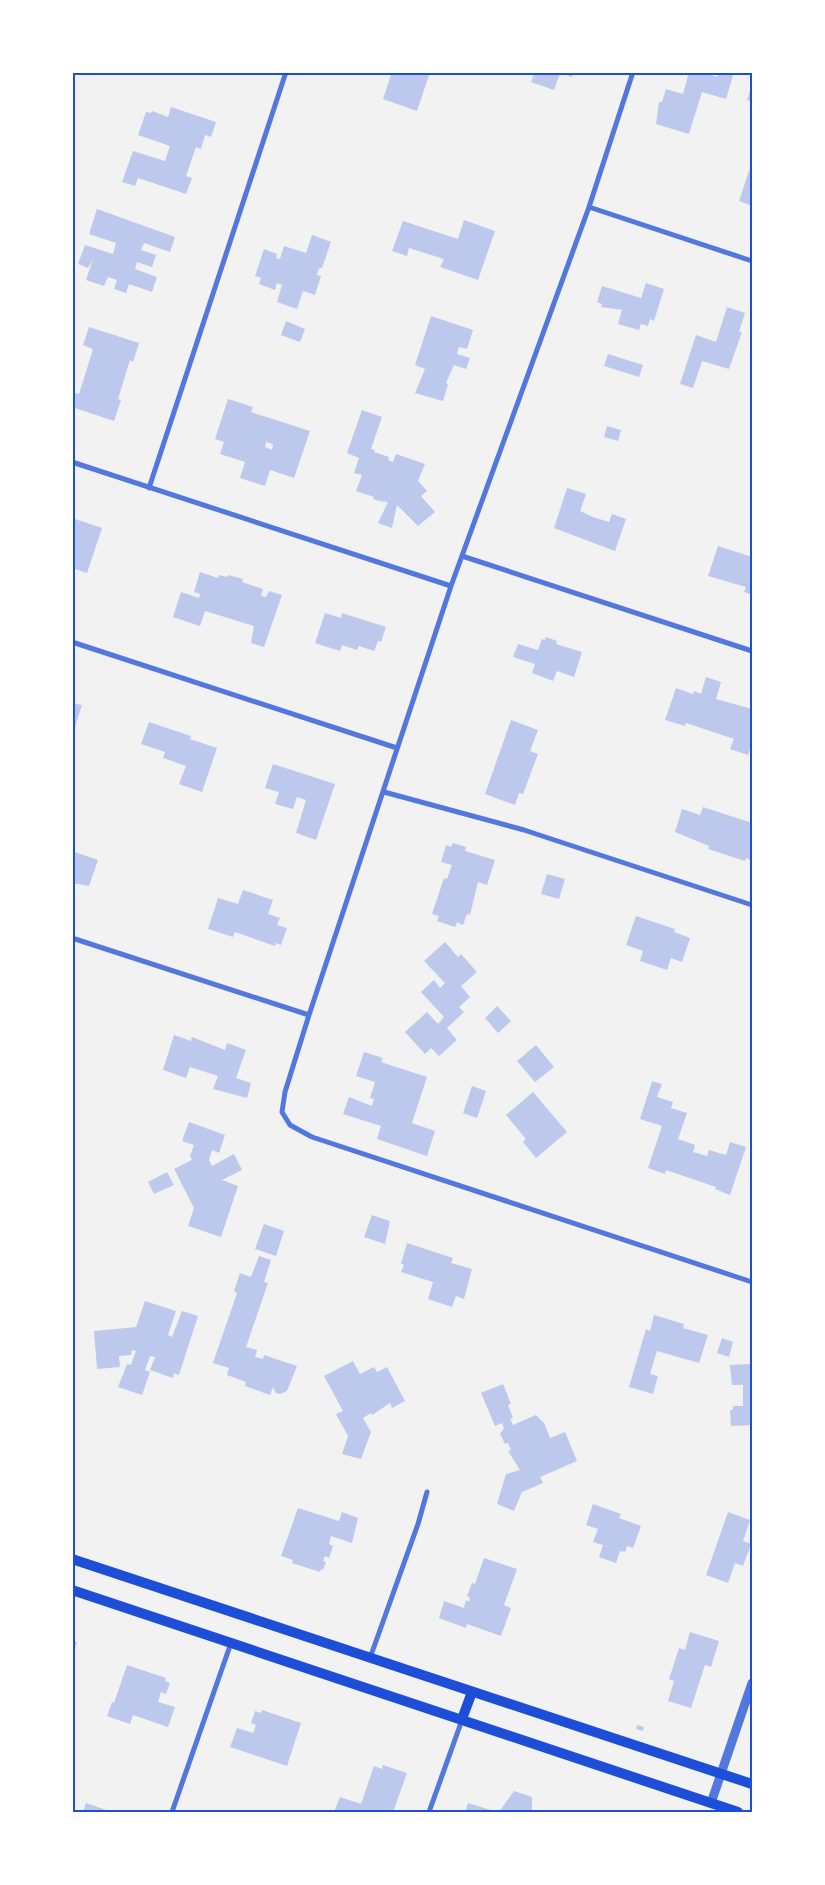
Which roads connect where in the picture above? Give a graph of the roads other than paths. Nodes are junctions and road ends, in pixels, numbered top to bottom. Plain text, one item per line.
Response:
1 (286, 72) edge
2 (633, 72) edge
3 (588, 207) junction
4 (752, 261) edge
5 (72, 462) edge
6 (149, 488) junction
7 (462, 556) junction
8 (451, 586) junction
9 (72, 642) edge
10 (752, 651) edge
11 (397, 748) junction
12 (384, 792) junction
13 (752, 904) edge
14 (72, 938) edge
15 (309, 1015) junction
16 (752, 1282) edge
17 (427, 1492) dead end
18 (72, 1559) edge
19 (72, 1590) edge
20 (231, 1642) junction
21 (370, 1658) junction
22 (752, 1684) edge
23 (472, 1692) junction
24 (462, 1719) junction
25 (722, 1775) junction
26 (752, 1784) edge
27 (711, 1803) junction
28 (172, 1812) edge
29 (429, 1812) edge
30 (738, 1812) edge

1 - 6 street
2 - 3 street
3 - 4 street
3 - 7 street
5 - 6 street
6 - 8 street
7 - 8 street
7 - 10 street
8 - 11 street
9 - 11 street
11 - 12 street
12 - 13 street
12 - 15 street
14 - 15 street
15 - 16 street
17 - 21 street
18 - 21 main road
19 - 20 main road
20 - 24 main road
20 - 28 street
21 - 23 main road
22 - 25 street
23 - 24 main road
23 - 25 main road
24 - 27 main road
24 - 29 street
25 - 26 main road
25 - 27 street
27 - 30 main road

